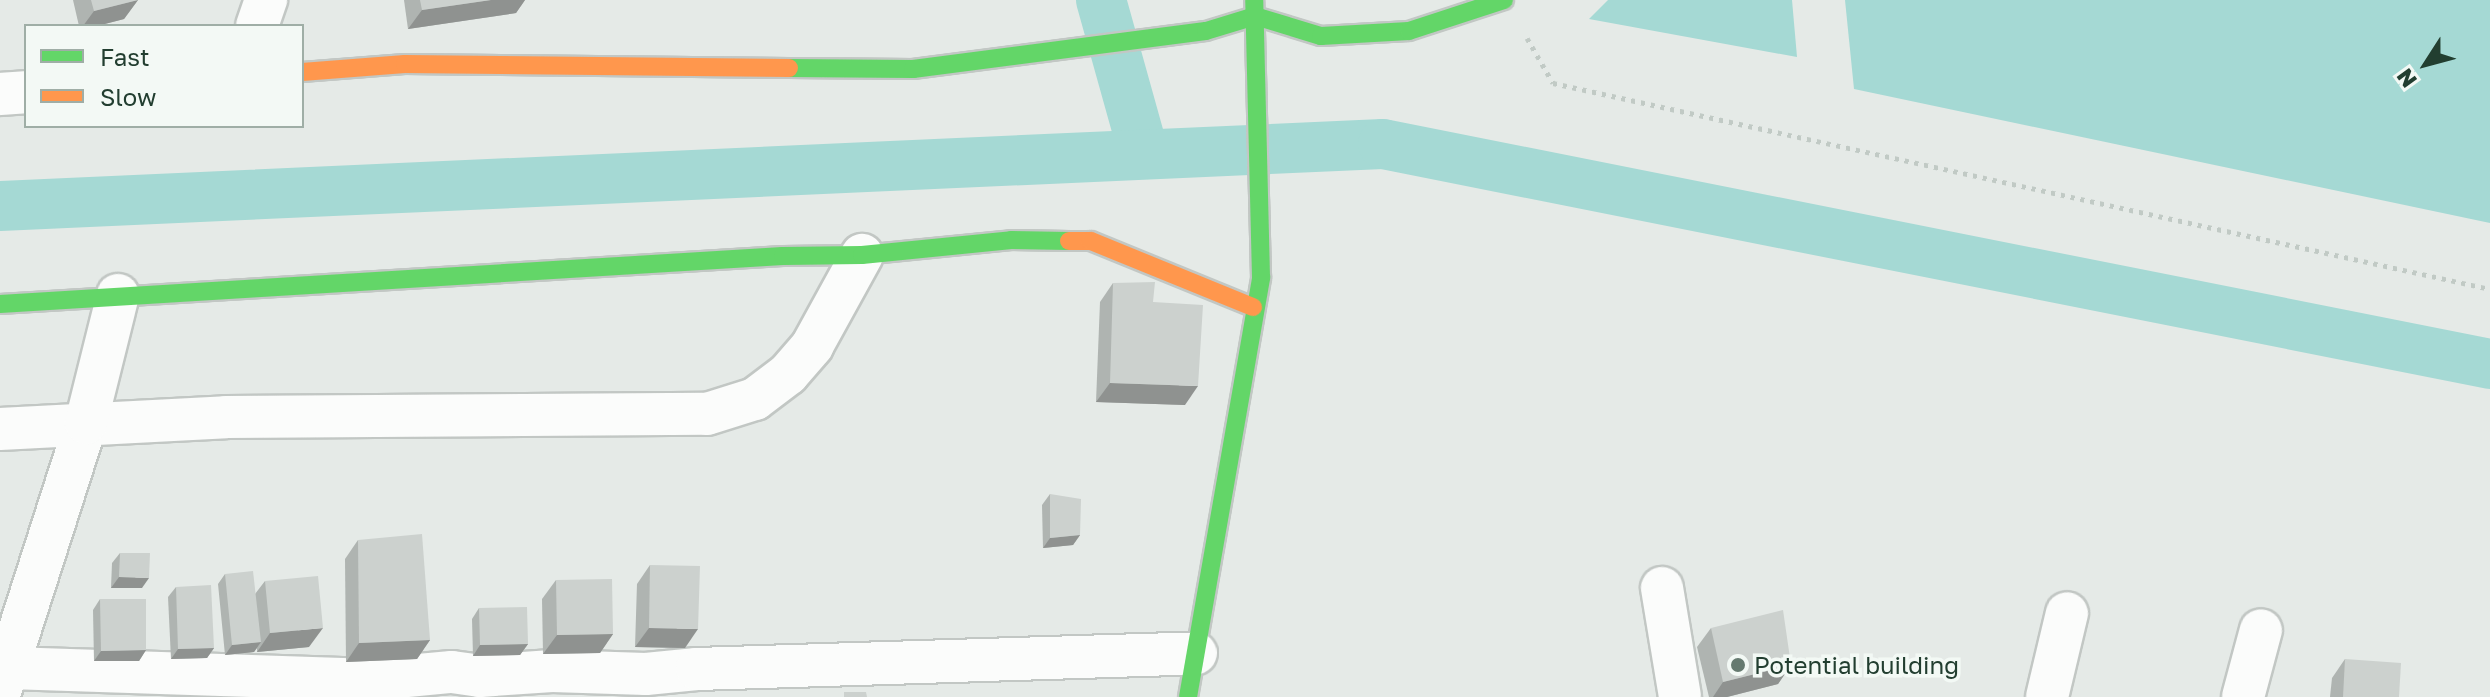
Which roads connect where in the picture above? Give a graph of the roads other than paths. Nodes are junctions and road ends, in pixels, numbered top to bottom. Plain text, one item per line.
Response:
1 (266, 0) edge
2 (1504, 0) edge
3 (1254, 8) edge
4 (258, 24) edge
5 (304, 72) edge
6 (24, 92) edge
7 (0, 94) edge
8 (862, 255) junction
9 (118, 295) junction
10 (0, 304) edge
11 (1253, 307) junction
12 (86, 423) junction
13 (0, 429) edge
14 (1662, 588) dead end
15 (2067, 613) dead end
16 (2261, 630) dead end
17 (1196, 653) junction
18 (4, 680) edge
19 (553, 684) edge
20 (1188, 697) edge
21 (1680, 697) edge
22 (2047, 697) edge
23 (2243, 697) edge

1 - 4 street
2 - 3 street
3 - 5 street
3 - 11 street
6 - 7 street
8 - 9 street
8 - 11 street
8 - 12 street
9 - 10 street
9 - 12 street
11 - 17 street
12 - 13 street
12 - 18 street
14 - 21 street
15 - 22 street
16 - 23 street
17 - 19 street
17 - 20 street
18 - 19 street

